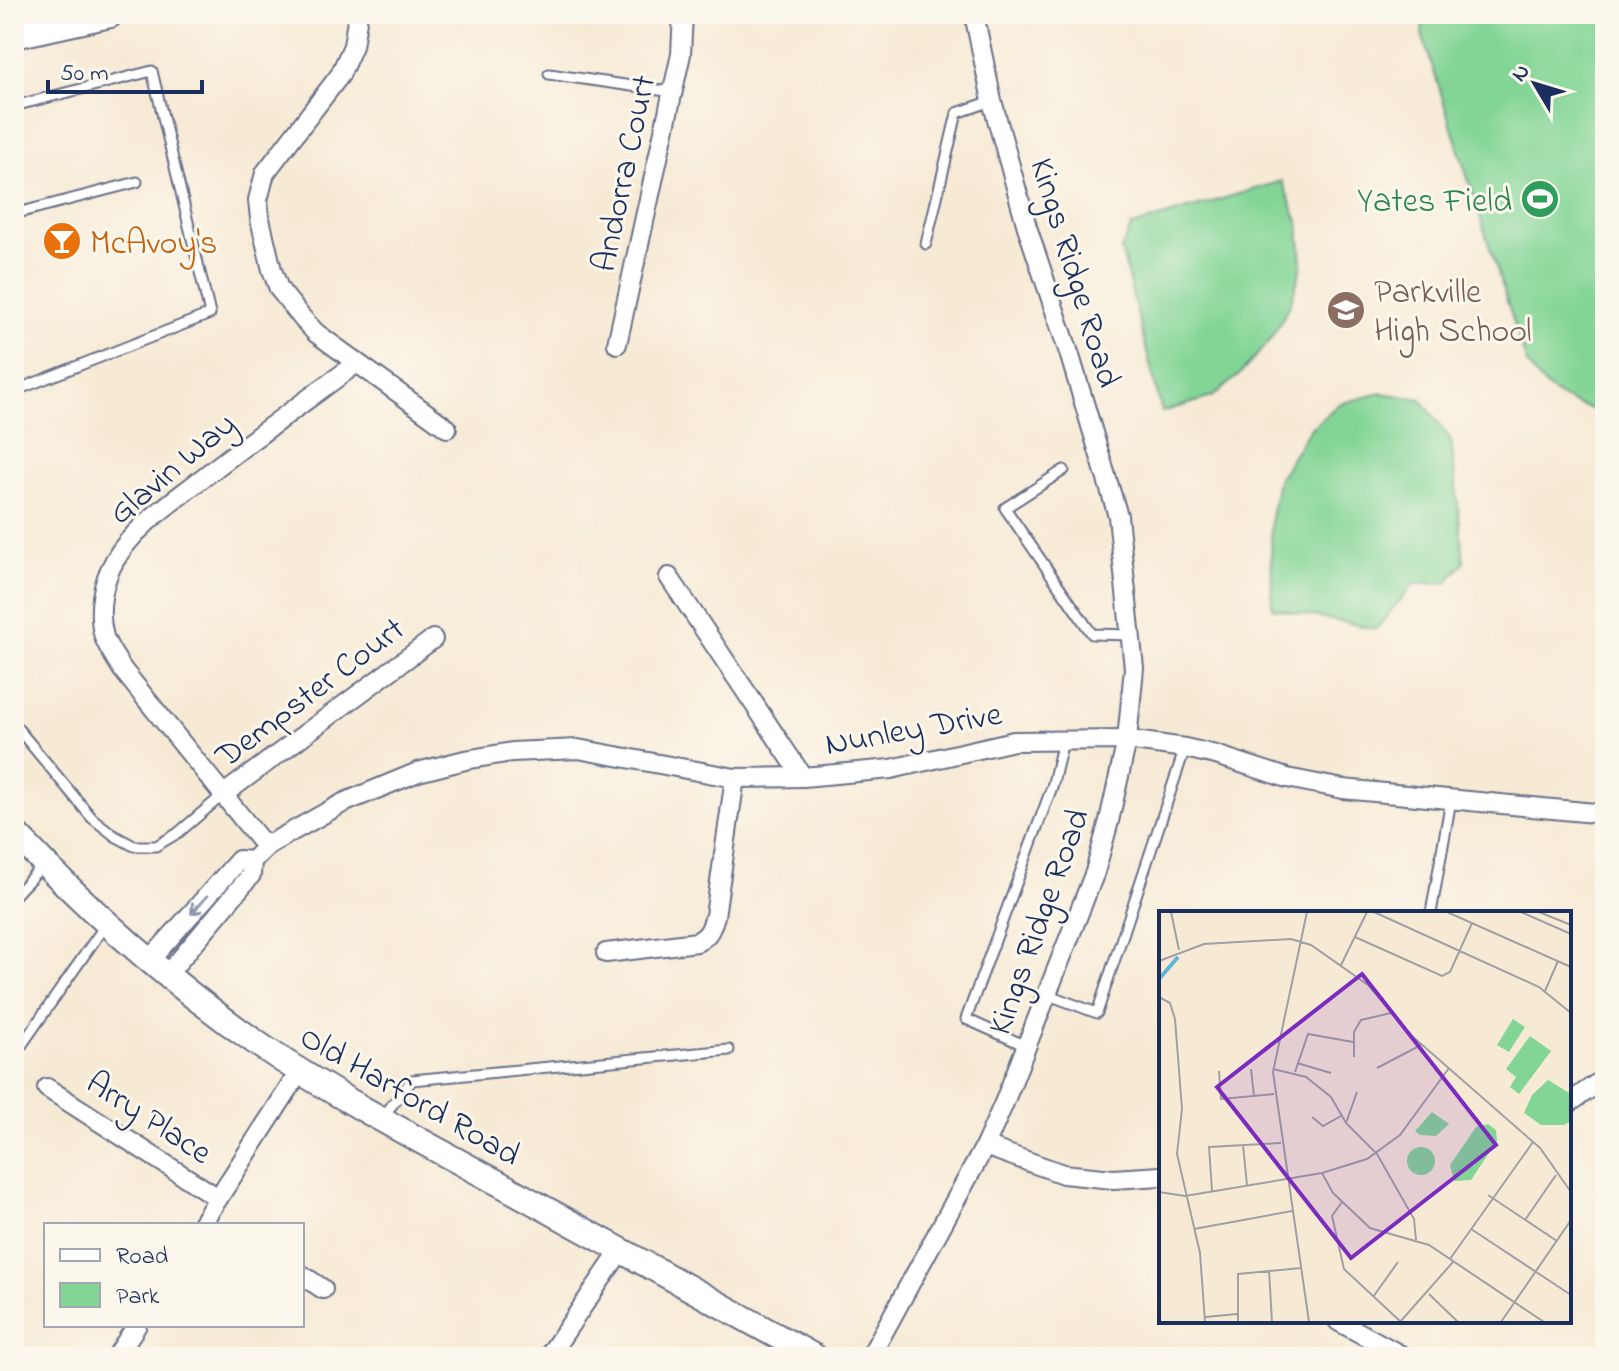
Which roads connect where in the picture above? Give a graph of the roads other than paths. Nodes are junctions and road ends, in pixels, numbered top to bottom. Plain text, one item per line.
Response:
1 (110, 14) edge
2 (358, 14) edge
3 (683, 14) edge
4 (974, 14) edge
5 (14, 35) edge
6 (549, 74) dead end
7 (673, 92) junction
8 (992, 101) junction
9 (14, 106) edge
10 (137, 182) dead end
11 (14, 214) edge
12 (926, 244) dead end
13 (617, 344) dead end
14 (357, 363) junction
15 (14, 391) edge
16 (447, 428) dead end
17 (1064, 470) dead end
18 (669, 577) dead end
19 (1132, 635) junction
20 (433, 639) dead end
21 (14, 724) edge
22 (1127, 740) junction
23 (1063, 741) junction
24 (1185, 748) junction
25 (803, 777) junction
26 (735, 778) junction
27 (224, 794) junction
28 (1451, 800) junction
29 (1605, 814) edge
30 (14, 832) edge
31 (268, 845) junction
32 (44, 864) junction
33 (14, 896) edge
34 (1431, 911) edge
35 (107, 923) junction
36 (606, 953) dead end
37 (158, 968) junction
38 (1046, 994) junction
39 (1026, 1046) junction
40 (729, 1050) dead end
41 (14, 1056) edge
42 (300, 1071) junction
43 (1605, 1078) edge
44 (47, 1088) dead end
45 (1571, 1102) edge
46 (381, 1119) junction
47 (985, 1146) junction
48 (1159, 1176) edge
49 (209, 1212) edge
50 (621, 1250) junction
51 (304, 1276) edge
52 (323, 1289) dead end
53 (1342, 1323) edge
54 (136, 1327) edge
55 (14, 1353) edge
56 (20, 1357) edge
57 (116, 1357) edge
58 (548, 1357) edge
59 (815, 1357) edge
60 (870, 1357) edge
61 (1404, 1357) edge

1 - 5 main road
2 - 14 street
3 - 7 street, Andorra Court
4 - 8 street, Kings Ridge Road
6 - 7 lane
7 - 13 street, Andorra Court
8 - 12 lane
8 - 19 street, Kings Ridge Road
9 - 15 lane
10 - 11 lane
14 - 16 street
14 - 27 street, Glavin Way
17 - 19 lane
18 - 25 street
19 - 22 street, Kings Ridge Road
20 - 27 street, Dempster Court
21 - 27 lane
22 - 23 street, Nunley Drive
22 - 24 street, Nunley Drive
22 - 38 street, Kings Ridge Road
23 - 25 street, Nunley Drive
23 - 39 lane
24 - 28 street, Nunley Drive
24 - 38 lane
25 - 26 street, Nunley Drive
26 - 31 street, Nunley Drive
26 - 36 street
27 - 31 street, Glavin Way
28 - 29 street, Nunley Drive
28 - 34 lane
30 - 32 street, Old Harford Road
31 - 37 street, Nunley Drive
32 - 33 lane
32 - 35 street, Old Harford Road
35 - 37 street, Old Harford Road
35 - 41 lane
37 - 42 street, Old Harford Road
38 - 39 street, Kings Ridge Road
39 - 47 street, Kings Ridge Road
40 - 46 lane
42 - 46 street, Old Harford Road
42 - 49 street
43 - 45 street
44 - 49 street, Arry Place
46 - 50 street, Old Harford Road
47 - 48 street
47 - 60 street, Kings Ridge Road
50 - 58 street
50 - 59 street, Old Harford Road
51 - 52 street
53 - 61 street
54 - 57 street
55 - 56 street

